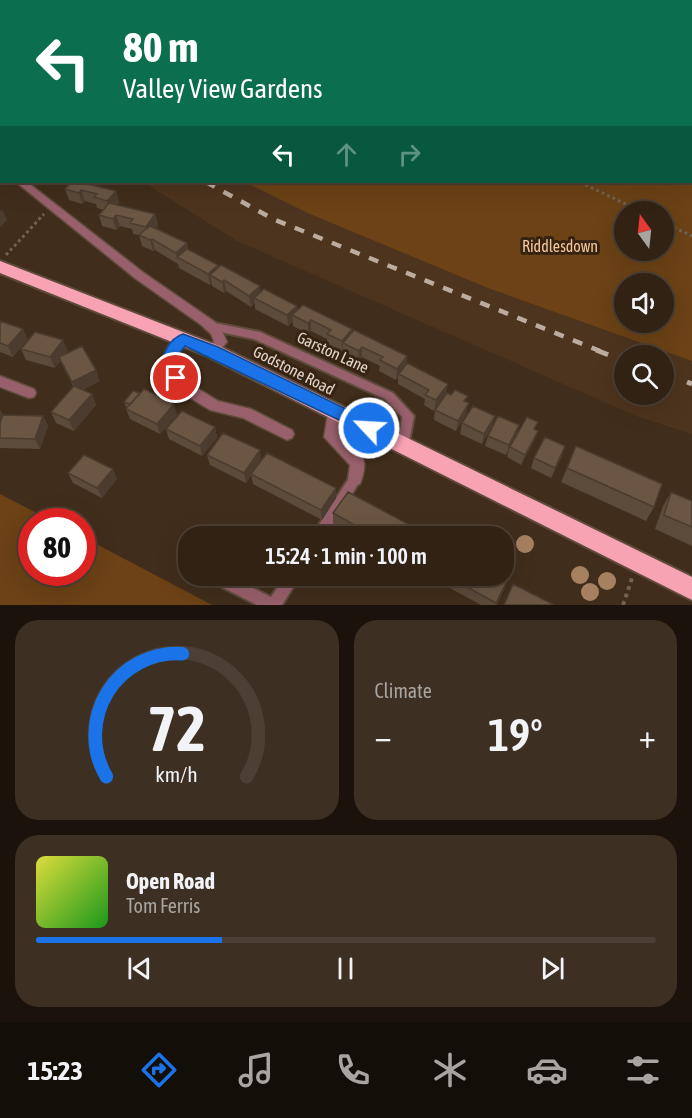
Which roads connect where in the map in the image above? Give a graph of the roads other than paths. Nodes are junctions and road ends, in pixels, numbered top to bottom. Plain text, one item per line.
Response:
1 (22, 183) edge
2 (0, 267) edge
3 (210, 326) junction
4 (183, 339) junction
5 (213, 351) junction
6 (0, 381) edge
7 (28, 393) dead end
8 (334, 412) junction
9 (287, 434) dead end
10 (404, 444) junction
11 (355, 479) joint
12 (325, 526) edge
13 (235, 586) edge
14 (286, 586) edge
15 (692, 590) edge
16 (273, 605) edge

1 - 3 street, Garston Lane
2 - 4 highway, Godstone Road
3 - 5 street
3 - 10 lane, Garston Lane
4 - 5 highway, Godstone Road
4 - 9 street
5 - 8 highway, Godstone Road
6 - 7 street
8 - 10 highway, Godstone Road
8 - 11 street
10 - 15 highway, Godstone Road
11 - 12 lane
13 - 16 lane
14 - 16 lane

